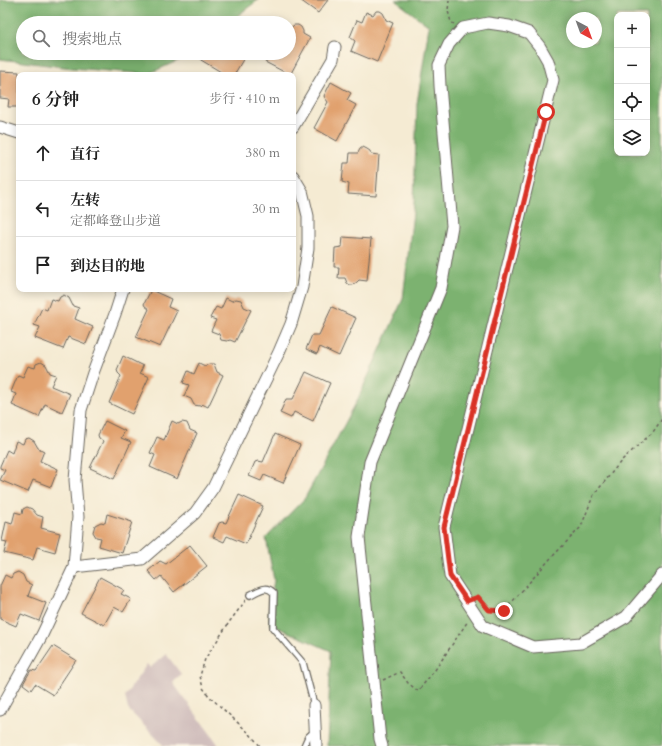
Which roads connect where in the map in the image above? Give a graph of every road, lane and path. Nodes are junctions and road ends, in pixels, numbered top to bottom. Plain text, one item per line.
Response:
1 (449, 0) edge
2 (464, 28) junction
3 (335, 47) dead end
4 (296, 122) edge
5 (0, 127) edge
6 (16, 132) edge
7 (296, 181) edge
8 (122, 292) edge
9 (662, 419) edge
10 (74, 567) junction
11 (662, 575) edge
12 (250, 595) joint
13 (467, 601) junction
14 (475, 613) junction
15 (374, 684) junction
16 (314, 705) joint
17 (0, 710) edge
18 (315, 731) junction
19 (260, 746) edge
20 (304, 746) edge
21 (316, 746) edge
22 (382, 746) edge

1 - 2 path
2 - 13 street
2 - 15 street
3 - 4 street
5 - 6 street
7 - 10 street
8 - 10 street
9 - 13 path
10 - 17 street
11 - 14 street
12 - 16 lane
12 - 19 path
13 - 14 street
14 - 15 path
15 - 22 street
16 - 18 street
18 - 20 lane
18 - 21 street

